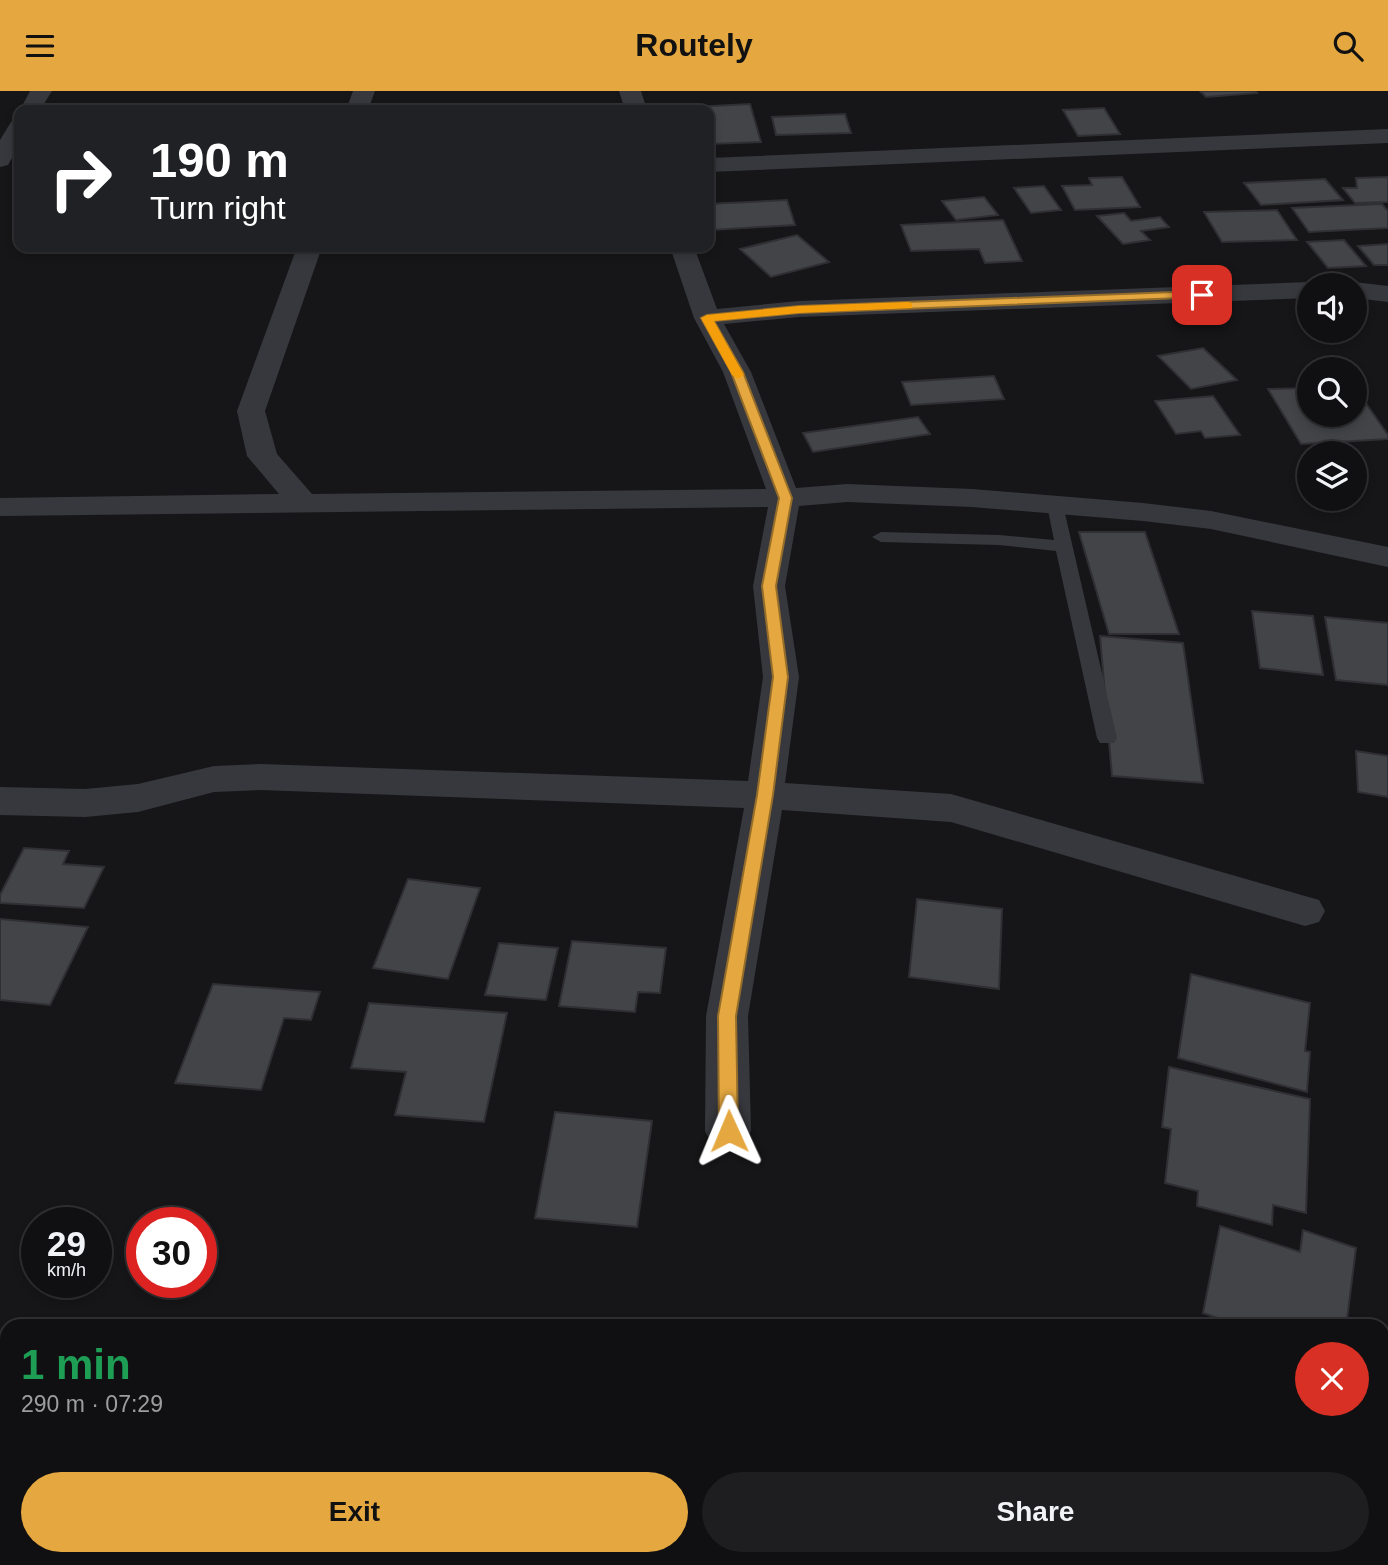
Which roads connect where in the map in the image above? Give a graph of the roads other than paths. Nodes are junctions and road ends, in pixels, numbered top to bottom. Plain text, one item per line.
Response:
1 (14, 136) edge
2 (1388, 136) edge
3 (0, 160) edge
4 (714, 165) edge
5 (307, 252) edge
6 (684, 252) edge
7 (1297, 290) edge
8 (1367, 292) edge
9 (1388, 294) edge
10 (707, 318) junction
11 (786, 498) junction
12 (303, 503) junction
13 (1055, 505) junction
14 (0, 507) edge
15 (881, 537) dead end
16 (1063, 546) junction
17 (1388, 558) edge
18 (1107, 738) dead end
19 (765, 795) junction
20 (0, 801) edge
21 (1305, 911) dead end
22 (729, 1131) dead end

1 - 3 street
2 - 4 street
5 - 12 street
6 - 10 street
7 - 10 street
8 - 9 street
10 - 11 street
11 - 12 street
11 - 13 street
11 - 19 street
12 - 14 street
13 - 16 lane
13 - 17 street
15 - 16 lane
16 - 18 lane
19 - 20 street
19 - 21 street
19 - 22 street

